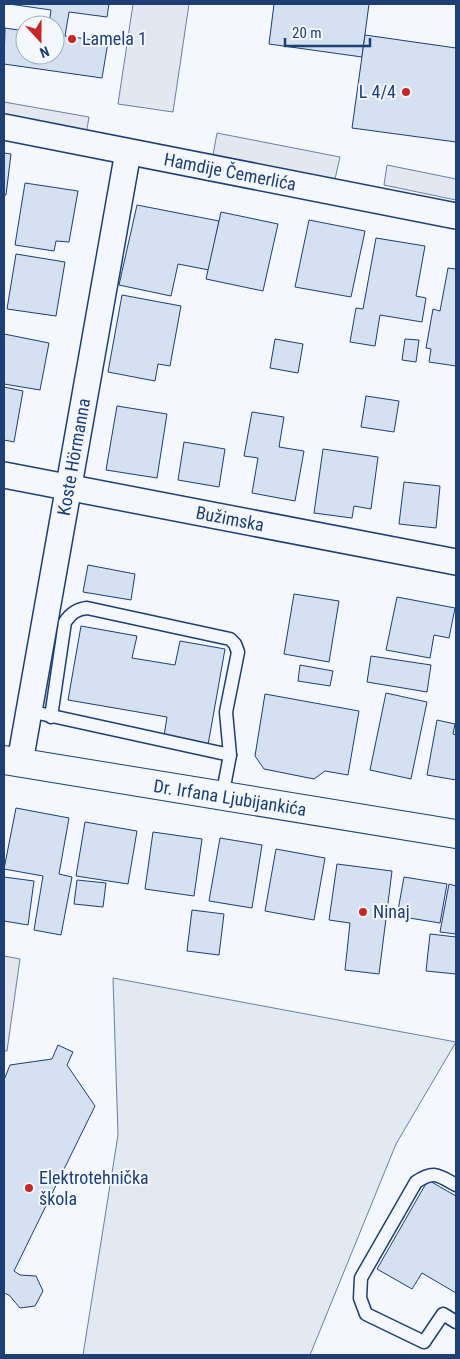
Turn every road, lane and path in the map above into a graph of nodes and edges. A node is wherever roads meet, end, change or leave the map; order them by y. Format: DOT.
graph roads {
  1 [pos="4,127"];
  2 [pos="128,152"];
  3 [pos="456,216"];
  4 [pos="4,475"];
  5 [pos="68,488"];
  6 [pos="456,562"];
  7 [pos="40,714"];
  8 [pos="230,754"];
  9 [pos="12,761"];
  10 [pos="222,797"];
  11 [pos="456,834"];
  12 [pos="456,1185"];
  13 [pos="456,1322"];
  1 -- 2 [label="street, Hamdije Čemerlića"];
  2 -- 3 [label="street, Hamdije Čemerlića"];
  2 -- 5 [label="street, Koste Hörmanna"];
  4 -- 5 [label="street, Bužimska"];
  5 -- 6 [label="street, Bužimska"];
  5 -- 7 [label="street, Koste Hörmanna"];
  7 -- 8 [label="lane"];
  7 -- 8 [label="lane"];
  7 -- 9 [label="street, Koste Hörmanna"];
  8 -- 10 [label="lane"];
  9 -- 10 [label="main road, Dr. Irfana Ljubijankića"];
  10 -- 11 [label="main road, Dr. Irfana Ljubijankića"];
  12 -- 13 [label="lane"];
}
